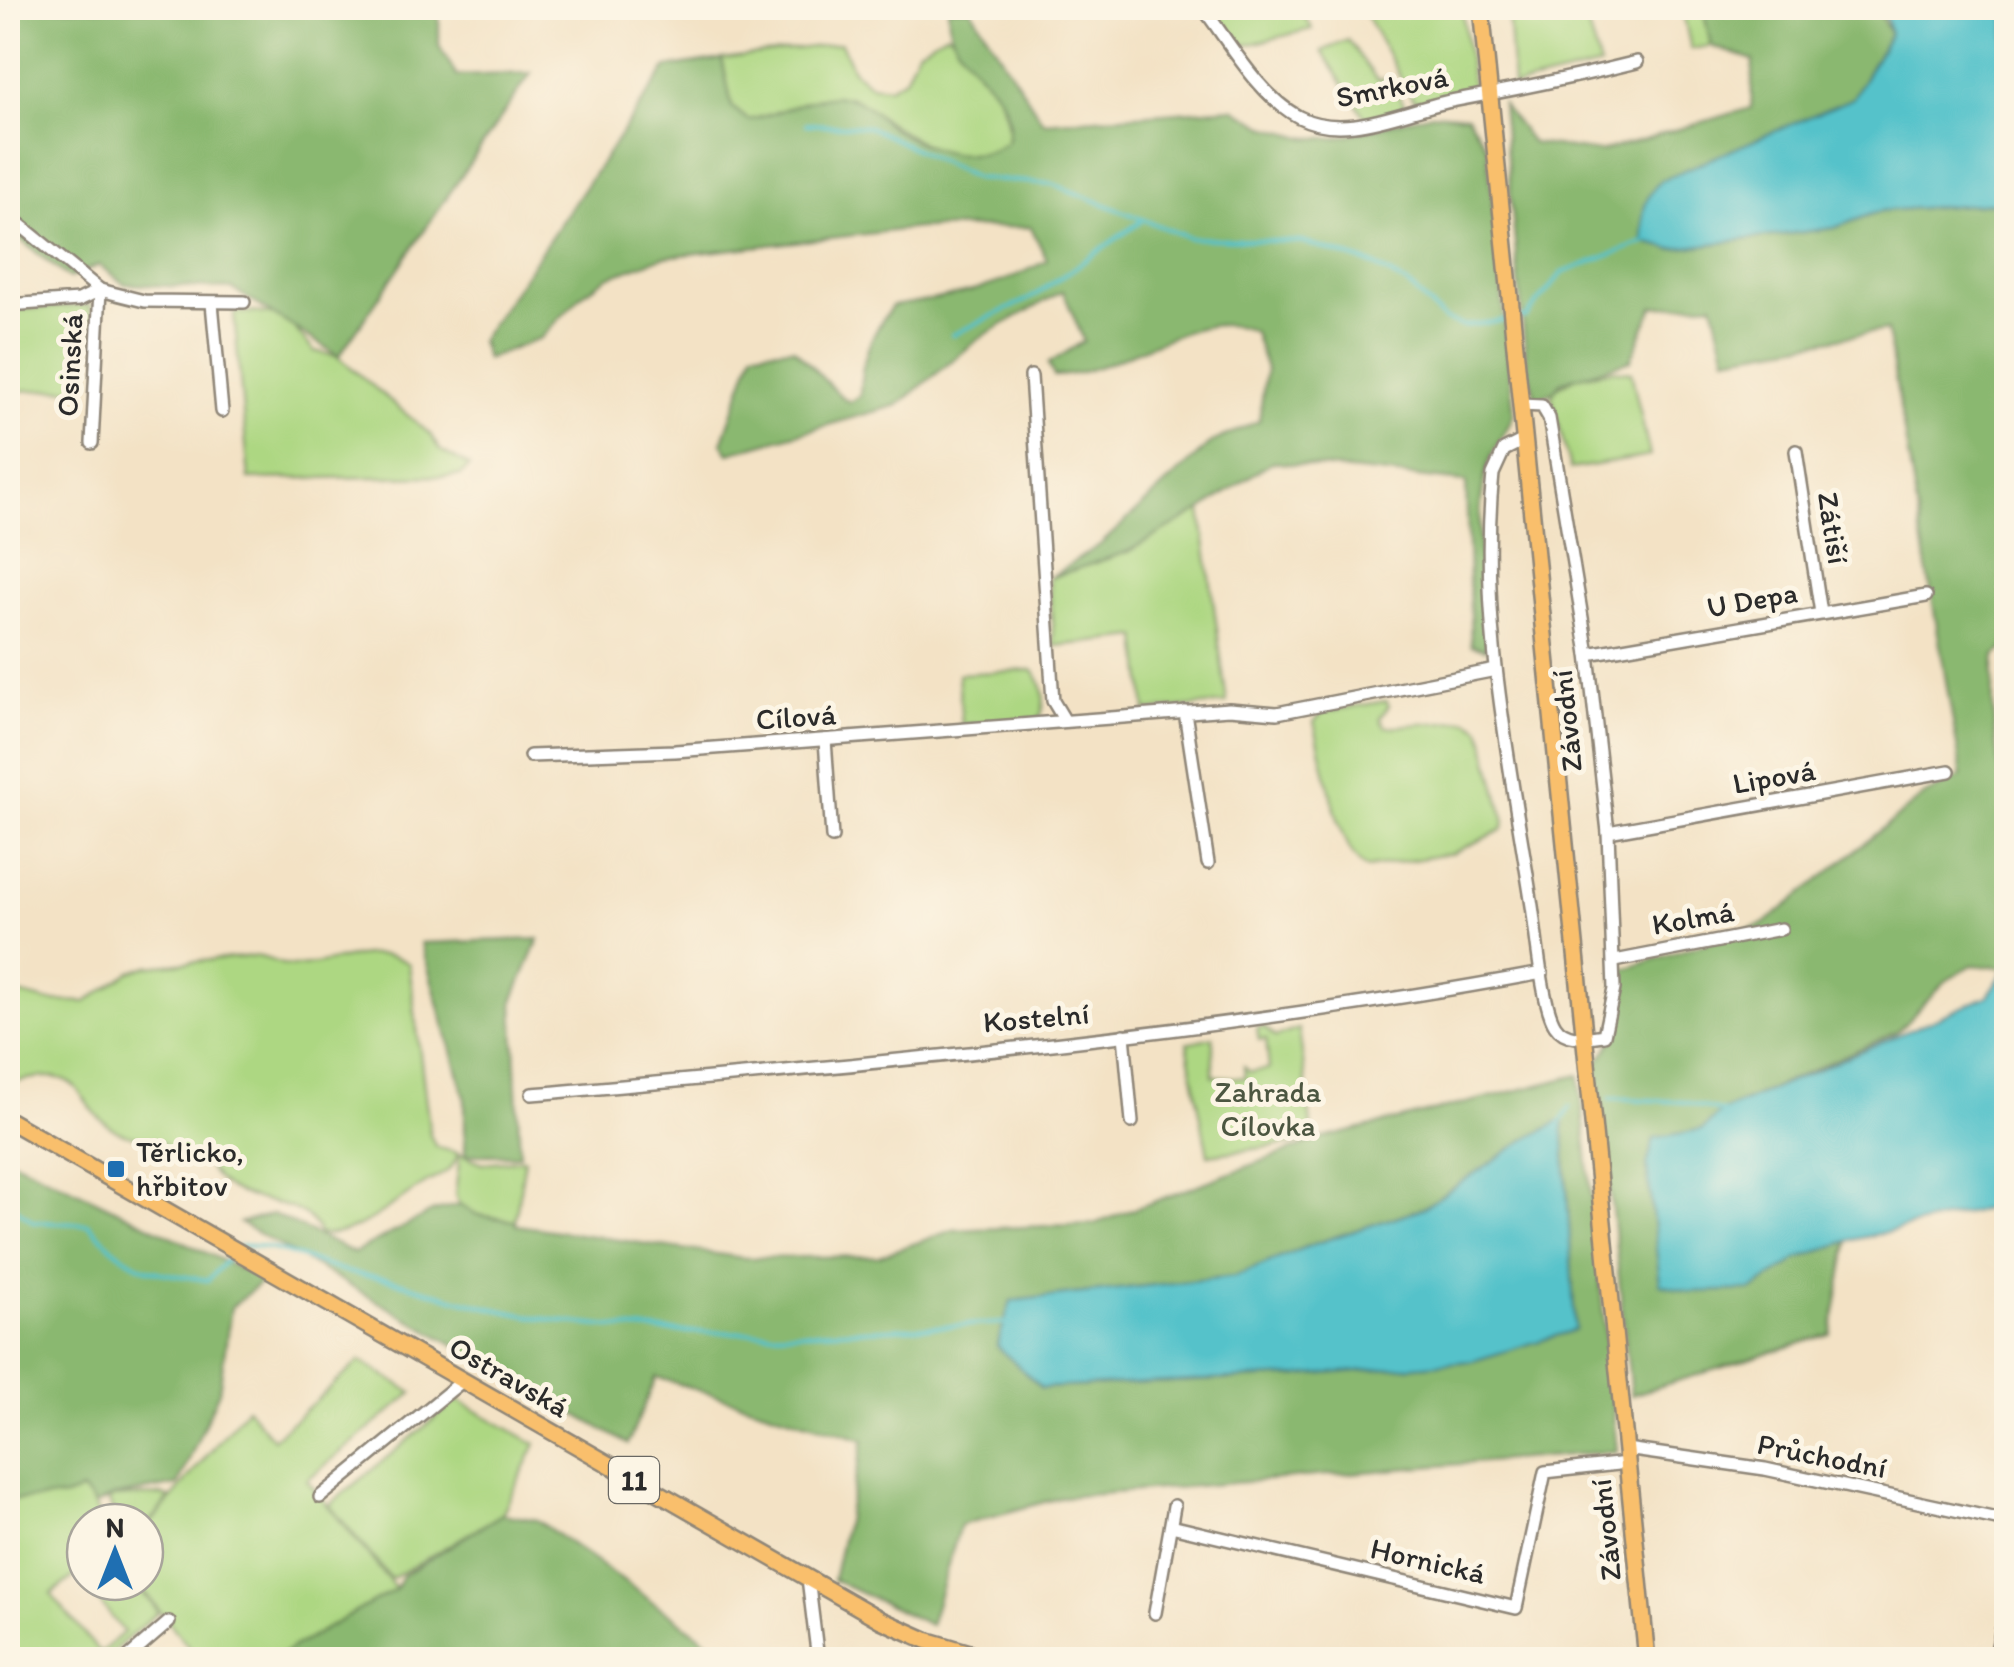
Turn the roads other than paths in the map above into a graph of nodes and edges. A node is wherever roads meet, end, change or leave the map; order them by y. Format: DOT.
graph roads {
  1 [pos="1204,8"];
  2 [pos="1481,8"];
  3 [pos="1637,62"];
  4 [pos="1490,96"];
  5 [pos="8,214"];
  6 [pos="100,290"];
  7 [pos="244,302"];
  8 [pos="212,303"];
  9 [pos="8,305"];
  10 [pos="1031,376"];
  11 [pos="1521,405"];
  12 [pos="222,411"];
  13 [pos="1524,440"];
  14 [pos="92,443"];
  15 [pos="1796,451"];
  16 [pos="1926,596"];
  17 [pos="1820,613"];
  18 [pos="1588,654"];
  19 [pos="1496,670"];
  20 [pos="1185,712"];
  21 [pos="1065,721"];
  22 [pos="825,740"];
  23 [pos="530,756"];
  24 [pos="1948,771"];
  25 [pos="1608,832"];
  26 [pos="832,837"];
  27 [pos="1208,863"];
  28 [pos="1781,928"];
  29 [pos="1615,961"];
  30 [pos="1542,973"];
  31 [pos="1124,1035"];
  32 [pos="1584,1038"];
  33 [pos="532,1094"];
  34 [pos="8,1120"];
  35 [pos="1132,1122"];
  36 [pos="460,1382"];
  37 [pos="1627,1456"];
  38 [pos="320,1497"];
  39 [pos="1174,1506"];
  40 [pos="2006,1520"];
  41 [pos="1170,1526"];
  42 [pos="808,1578"];
  43 [pos="2006,1608"];
  44 [pos="1154,1613"];
  45 [pos="170,1622"];
  46 [pos="125,1660"];
  47 [pos="818,1660"];
  48 [pos="994,1660"];
  49 [pos="1647,1660"];
  50 [pos="1995,1660"];
  1 -- 4 [label="street, Smrková"];
  2 -- 4 [label="main road, Závodní"];
  3 -- 4 [label="street, Smrková"];
  4 -- 11 [label="main road, Závodní"];
  5 -- 6 [label="street"];
  6 -- 8 [label="street"];
  6 -- 9 [label="street"];
  6 -- 14 [label="street, Osinská"];
  7 -- 8 [label="street"];
  8 -- 12 [label="street"];
  10 -- 21 [label="street"];
  11 -- 13 [label="main road, Závodní"];
  11 -- 18 [label="street, Závodní"];
  13 -- 19 [label="street, Závodní"];
  13 -- 32 [label="main road, Závodní"];
  15 -- 17 [label="street, Zátiší"];
  16 -- 17 [label="street, U Depa"];
  17 -- 18 [label="street, U Depa"];
  18 -- 25 [label="street, Závodní"];
  19 -- 20 [label="street, Cílová"];
  19 -- 30 [label="street, Závodní"];
  20 -- 21 [label="street, Cílová"];
  20 -- 27 [label="street"];
  21 -- 22 [label="street, Cílová"];
  22 -- 23 [label="street, Cílová"];
  22 -- 26 [label="street"];
  24 -- 25 [label="street, Lipová"];
  25 -- 29 [label="street, Závodní"];
  28 -- 29 [label="street, Kolmá"];
  29 -- 32 [label="street, Závodní"];
  30 -- 31 [label="street, Kostelní"];
  30 -- 32 [label="street, Závodní"];
  31 -- 33 [label="street, Kostelní"];
  31 -- 35 [label="street"];
  32 -- 37 [label="main road, Závodní"];
  34 -- 36 [label="main road, Ostravská / 11"];
  36 -- 38 [label="street"];
  36 -- 42 [label="main road, Ostravská / 11"];
  37 -- 40 [label="street, Průchodní"];
  37 -- 41 [label="street, Hornická"];
  37 -- 49 [label="main road, Závodní"];
  39 -- 41 [label="street"];
  41 -- 44 [label="street"];
  42 -- 47 [label="street"];
  42 -- 48 [label="main road, Ostravská / 11"];
  43 -- 50 [label="street"];
  45 -- 46 [label="street"];
}
